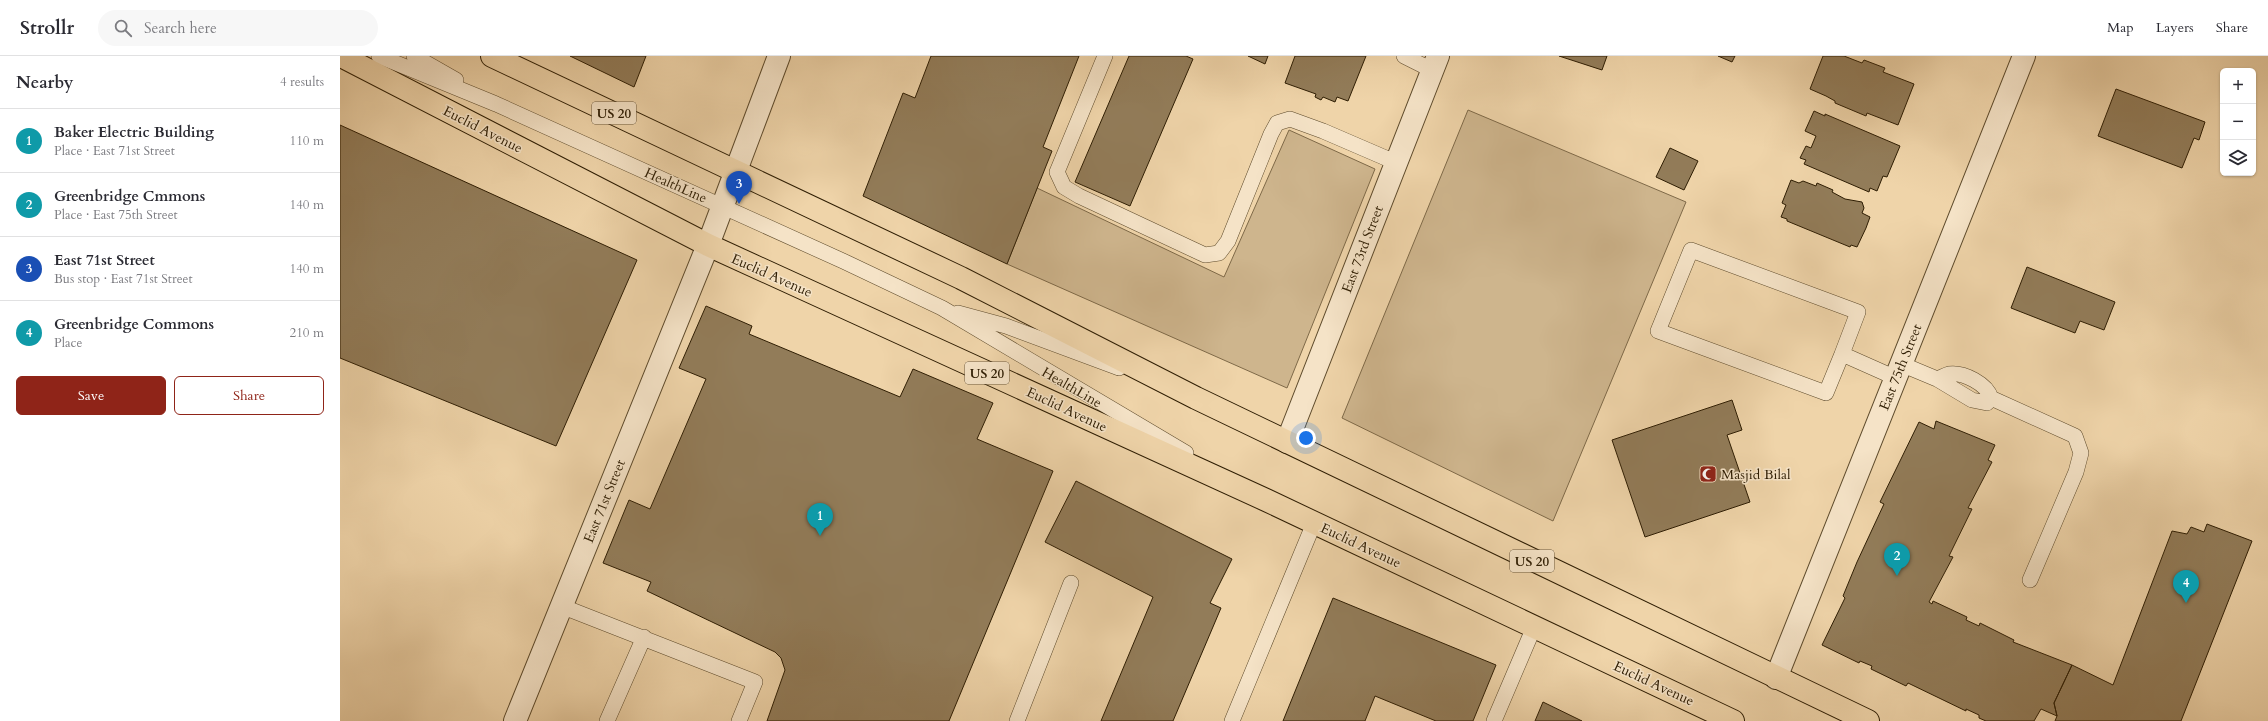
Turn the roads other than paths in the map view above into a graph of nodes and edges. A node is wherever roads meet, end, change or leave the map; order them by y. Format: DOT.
graph roads {
  1 [pos="340,56"];
  2 [pos="379,56"];
  3 [pos="414,56"];
  4 [pos="492,56"];
  5 [pos="779,56"];
  6 [pos="1105,56"];
  7 [pos="1404,56"];
  8 [pos="2024,56"];
  9 [pos="1435,63"];
  10 [pos="496,104"];
  11 [pos="1395,162"];
  12 [pos="736,170"];
  13 [pos="723,206"];
  14 [pos="708,246"];
  15 [pos="942,308"];
  16 [pos="1842,354"];
  17 [pos="1898,371"];
  18 [pos="1196,398"];
  19 [pos="1287,442"];
  20 [pos="1266,500"];
  21 [pos="1314,523"];
  22 [pos="2030,580"];
  23 [pos="1071,583"];
  24 [pos="562,606"];
  25 [pos="1534,627"];
  26 [pos="644,637"];
  27 [pos="1776,678"];
  28 [pos="515,721"];
  29 [pos="608,721"];
  30 [pos="739,721"];
  31 [pos="1017,721"];
  32 [pos="1232,721"];
  33 [pos="1494,721"];
  34 [pos="1733,721"];
  35 [pos="1868,721"];
  1 -- 14 [label="main road, Euclid Avenue / US 20"];
  2 -- 10 [label="lane, HealthLine"];
  3 -- 10 [label="lane, HealthLine"];
  4 -- 12 [label="main road, US 20"];
  5 -- 12 [label="street, East 71st Street"];
  6 -- 11 [label="lane"];
  7 -- 9 [label="lane"];
  8 -- 17 [label="street, East 75th Street"];
  9 -- 11 [label="street, East 73rd Street"];
  10 -- 13 [label="lane, HealthLine"];
  11 -- 19 [label="street, East 73rd Street"];
  12 -- 13 [label="street, East 71st Street"];
  12 -- 18 [label="main road, US 20"];
  13 -- 14 [label="street, East 71st Street"];
  13 -- 15 [label="lane, HealthLine"];
  14 -- 20 [label="main road, Euclid Avenue / US 20"];
  14 -- 24 [label="street, East 71st Street"];
  15 -- 18 [label="lane, HealthLine"];
  15 -- 20 [label="lane, HealthLine"];
  16 -- 16 [label="lane"];
  16 -- 17 [label="lane"];
  17 -- 22 [label="lane"];
  17 -- 27 [label="street, East 75th Street"];
  18 -- 19 [label="main road, US 20"];
  19 -- 27 [label="main road, US 20"];
  20 -- 21 [label="main road, Euclid Avenue / US 20"];
  21 -- 25 [label="main road, Euclid Avenue / US 20"];
  21 -- 32 [label="lane"];
  23 -- 31 [label="lane"];
  24 -- 26 [label="lane"];
  24 -- 28 [label="street, East 71st Street"];
  25 -- 33 [label="lane"];
  25 -- 34 [label="main road, Euclid Avenue / US 20"];
  26 -- 29 [label="lane"];
  26 -- 30 [label="lane"];
  27 -- 35 [label="main road, US 20"];
}
